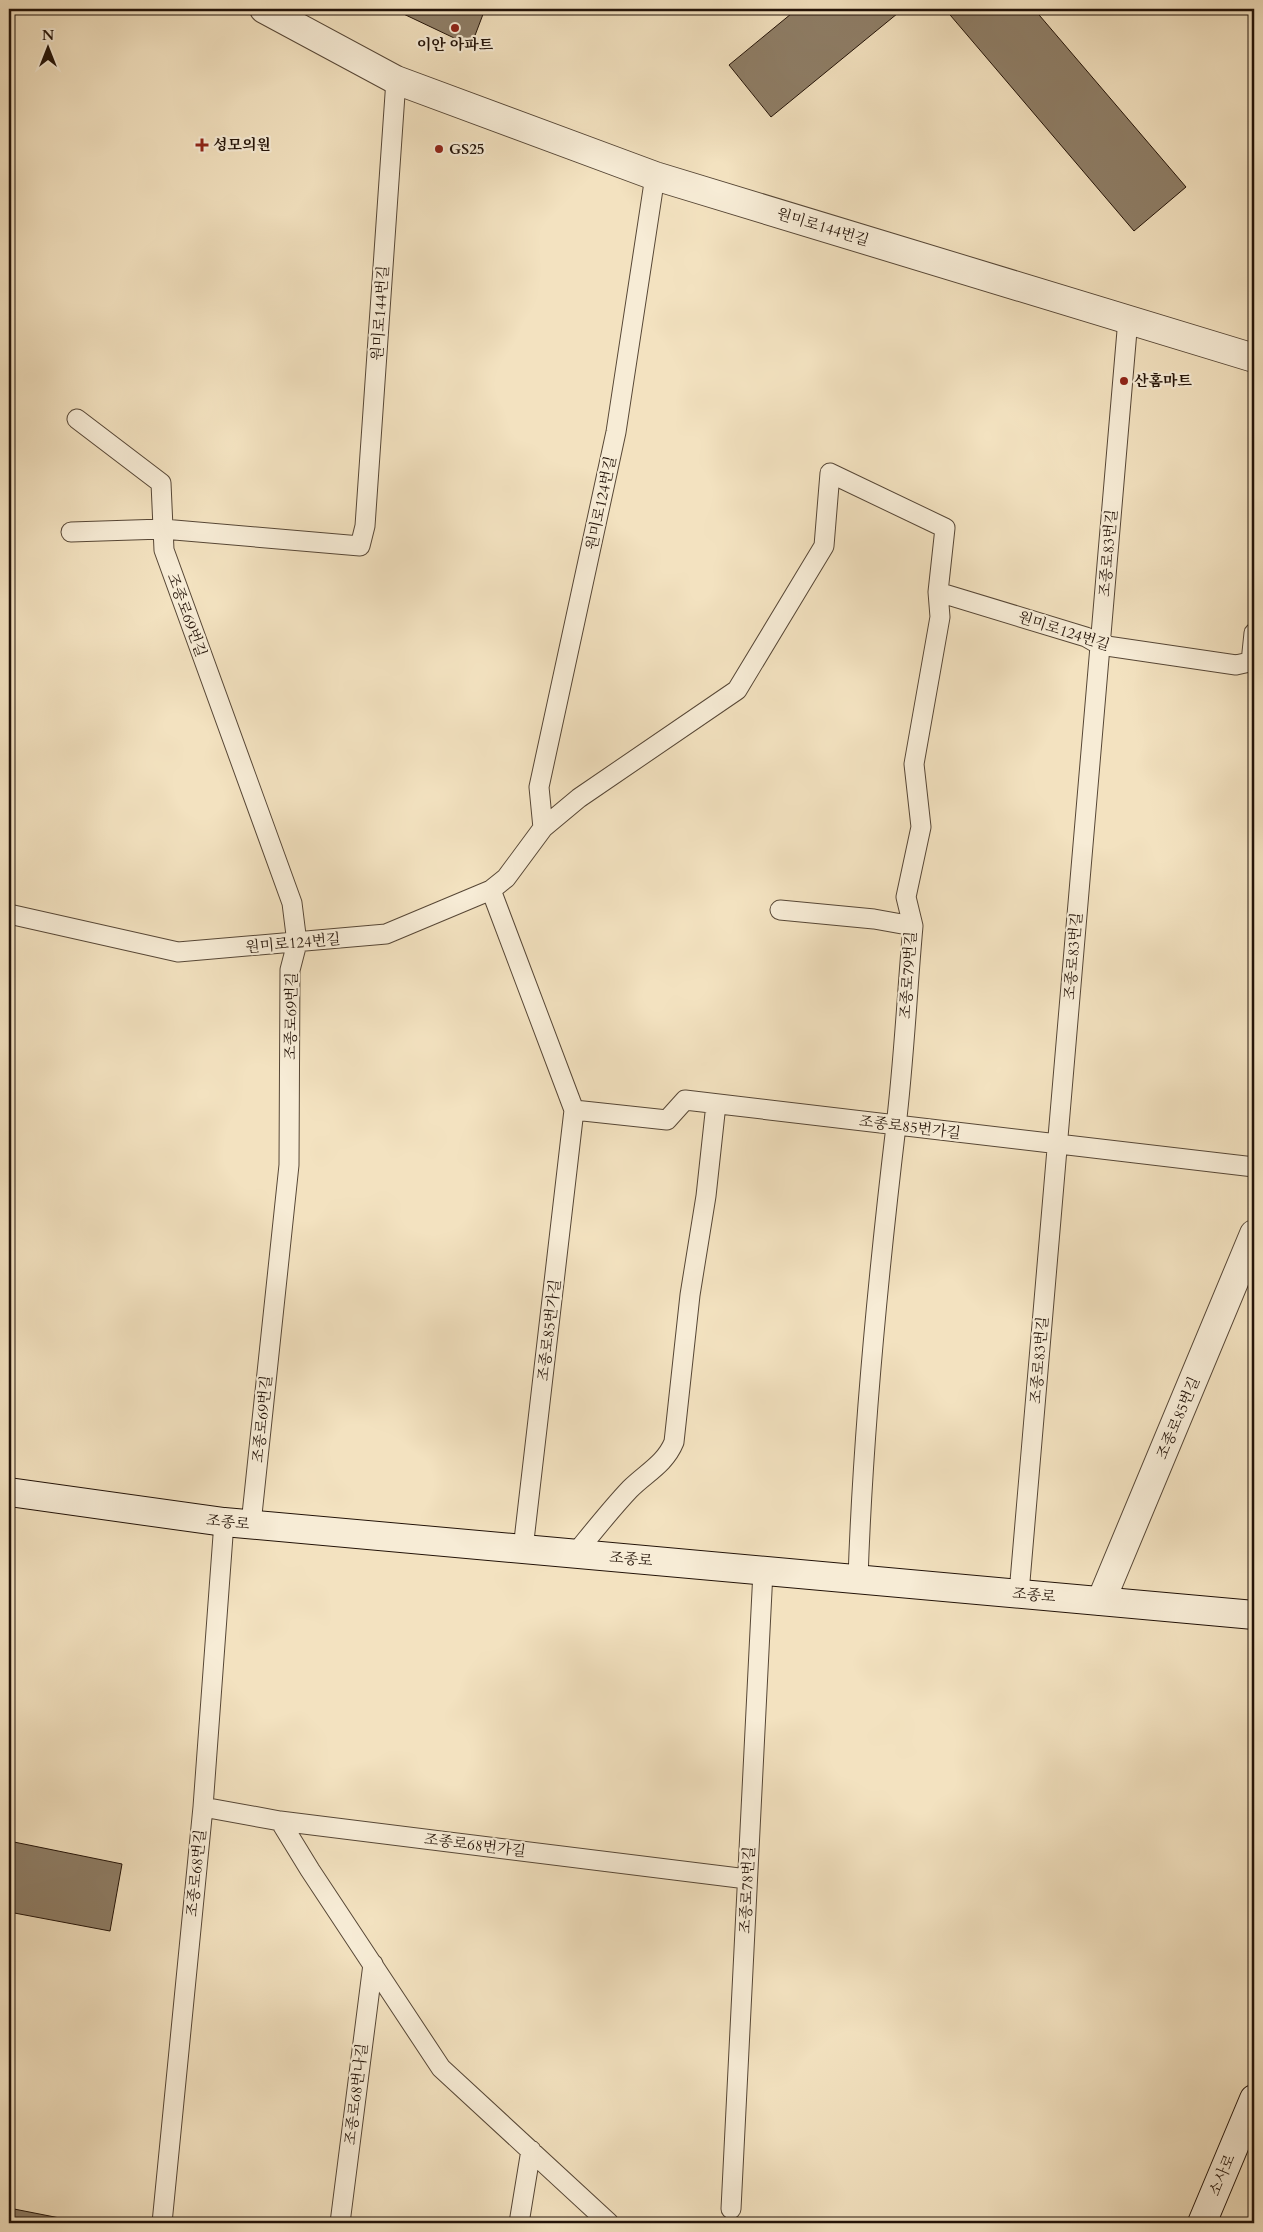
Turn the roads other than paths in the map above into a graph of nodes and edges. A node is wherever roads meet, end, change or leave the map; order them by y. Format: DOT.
graph roads {
  1 [pos="264,9"];
  2 [pos="396,80"];
  3 [pos="656,176"];
  4 [pos="1128,319"];
  5 [pos="1254,358"];
  6 [pos="77,419"];
  7 [pos="163,529"];
  8 [pos="71,532"];
  9 [pos="938,592"];
  10 [pos="1254,633"];
  11 [pos="1100,645"];
  12 [pos="1253,661"];
  13 [pos="542,828"];
  14 [pos="491,890"];
  15 [pos="780,910"];
  16 [pos="9,914"];
  17 [pos="913,926"];
  18 [pos="297,943"];
  19 [pos="716,1104"];
  20 [pos="574,1110"];
  21 [pos="896,1125"];
  22 [pos="1057,1144"];
  23 [pos="1254,1167"];
  24 [pos="1254,1234"];
  25 [pos="9,1492"];
  26 [pos="224,1522"];
  27 [pos="251,1524"];
  28 [pos="523,1549"];
  29 [pos="575,1554"];
  30 [pos="763,1571"];
  31 [pos="858,1579"];
  32 [pos="1019,1594"];
  33 [pos="1102,1601"];
  34 [pos="1254,1615"];
  35 [pos="203,1807"];
  36 [pos="280,1821"];
  37 [pos="747,1880"];
  38 [pos="373,1964"];
  39 [pos="1254,2099"];
  40 [pos="531,2150"];
  41 [pos="731,2209"];
  42 [pos="162,2223"];
  43 [pos="340,2223"];
  44 [pos="519,2223"];
  45 [pos="609,2223"];
  46 [pos="1202,2223"];
  1 -- 2 [label="street, 원미로144번길"];
  2 -- 3 [label="street, 원미로144번길"];
  2 -- 7 [label="lane, 원미로144번길"];
  3 -- 4 [label="street, 원미로144번길"];
  3 -- 13 [label="lane, 원미로124번길"];
  4 -- 5 [label="street, 원미로144번길"];
  4 -- 11 [label="lane, 조종로83번길"];
  6 -- 7 [label="lane, 조종로69번길"];
  7 -- 8 [label="lane"];
  7 -- 18 [label="lane, 조종로69번길"];
  9 -- 11 [label="lane, 원미로124번길"];
  9 -- 13 [label="lane, 원미로124번길"];
  9 -- 17 [label="lane, 조종로79번길"];
  10 -- 12 [label="lane, 원미로124번길"];
  11 -- 12 [label="lane, 원미로124번길"];
  11 -- 22 [label="lane, 조종로83번길"];
  13 -- 14 [label="lane, 원미로124번길"];
  14 -- 18 [label="lane, 원미로124번길"];
  14 -- 20 [label="lane, 조종로85번가길"];
  15 -- 17 [label="lane"];
  16 -- 18 [label="lane, 원미로124번길"];
  17 -- 21 [label="lane, 조종로79번길"];
  18 -- 27 [label="lane, 조종로69번길"];
  19 -- 20 [label="lane, 조종로85번가길"];
  19 -- 21 [label="lane, 조종로85번가길"];
  19 -- 29 [label="lane"];
  20 -- 28 [label="lane, 조종로85번가길"];
  21 -- 22 [label="lane, 조종로85번가길"];
  21 -- 31 [label="lane, 조종로79번길"];
  22 -- 23 [label="lane, 조종로85번가길"];
  22 -- 32 [label="lane, 조종로83번길"];
  24 -- 33 [label="street, 조종로85번길"];
  25 -- 26 [label="street, 조종로"];
  26 -- 27 [label="street, 조종로"];
  26 -- 35 [label="lane, 조종로68번길"];
  27 -- 28 [label="street, 조종로"];
  28 -- 29 [label="street, 조종로"];
  29 -- 30 [label="street, 조종로"];
  30 -- 31 [label="street, 조종로"];
  30 -- 37 [label="lane, 조종로78번길"];
  31 -- 32 [label="street, 조종로"];
  32 -- 33 [label="street, 조종로"];
  33 -- 34 [label="street, 조종로"];
  35 -- 36 [label="lane, 조종로68번가길"];
  35 -- 42 [label="lane, 조종로68번길"];
  36 -- 37 [label="lane, 조종로68번가길"];
  36 -- 38 [label="lane"];
  37 -- 41 [label="lane, 조종로78번길"];
  38 -- 40 [label="lane"];
  38 -- 43 [label="lane, 조종로68번나길"];
  39 -- 46 [label="street, 소사로"];
  40 -- 44 [label="lane"];
  40 -- 45 [label="lane"];
}
